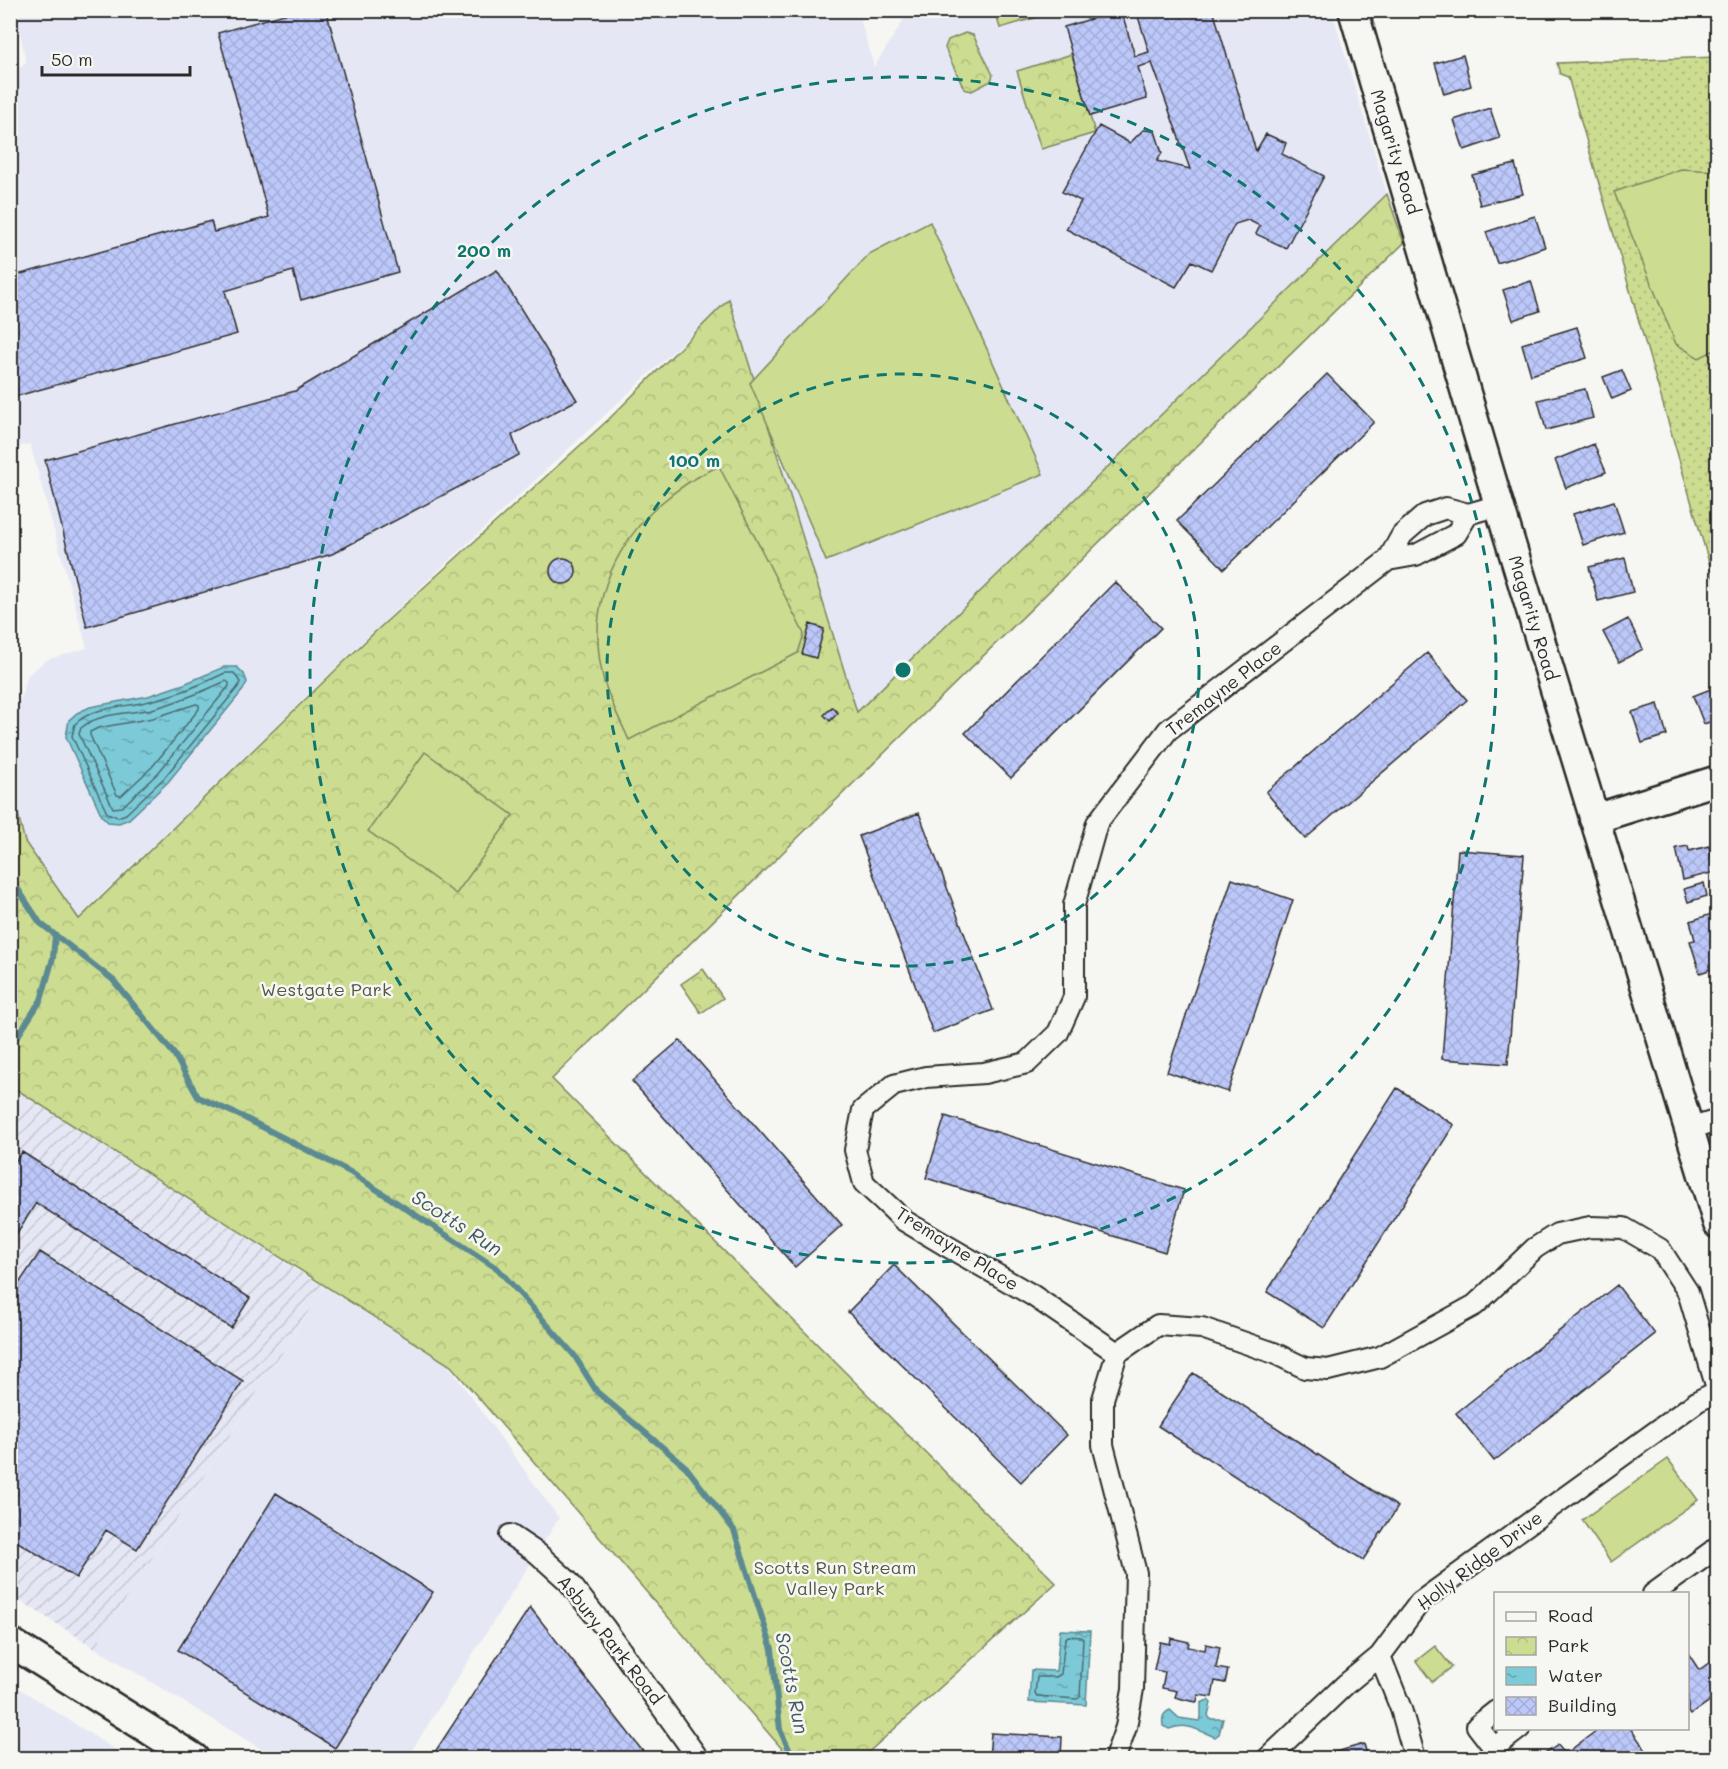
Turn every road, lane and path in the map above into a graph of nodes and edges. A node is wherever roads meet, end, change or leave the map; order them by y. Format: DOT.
graph roads {
  1 [pos="1353,10"];
  2 [pos="1499,505"];
  3 [pos="1468,514"];
  4 [pos="1388,560"];
  5 [pos="1718,780"];
  6 [pos="1594,819"];
  7 [pos="1718,1120"];
  8 [pos="1689,1129"];
  9 [pos="1718,1224"];
  10 [pos="1117,1353"];
  11 [pos="1717,1392"];
  12 [pos="510,1535"];
  13 [pos="1718,1547"];
  14 [pos="1654,1592"];
  15 [pos="10,1642"];
  16 [pos="1380,1656"];
  17 [pos="1494,1713"];
  18 [pos="1517,1730"];
  19 [pos="194,1758"];
  20 [pos="698,1758"];
  21 [pos="1115,1758"];
  22 [pos="1268,1758"];
  23 [pos="1415,1758"];
  1 -- 2 [label="main road, Magarity Road"];
  2 -- 3 [label="street, Tremayne Place"];
  2 -- 6 [label="main road, Magarity Road"];
  3 -- 4 [label="street, Tremayne Place"];
  3 -- 4 [label="street, Tremayne Place"];
  4 -- 10 [label="street, Tremayne Place"];
  5 -- 6 [label="main road"];
  6 -- 8 [label="main road, Magarity Road"];
  7 -- 8 [label="street"];
  8 -- 9 [label="main road, Magarity Road"];
  10 -- 11 [label="street"];
  10 -- 21 [label="street"];
  11 -- 16 [label="street, Holly Ridge Drive"];
  12 -- 20 [label="street, Asbury Park Road"];
  13 -- 14 [label="street"];
  15 -- 19 [label="main road"];
  16 -- 22 [label="street, Holly Ridge Drive"];
  16 -- 23 [label="street"];
  17 -- 18 [label="street"];
}
